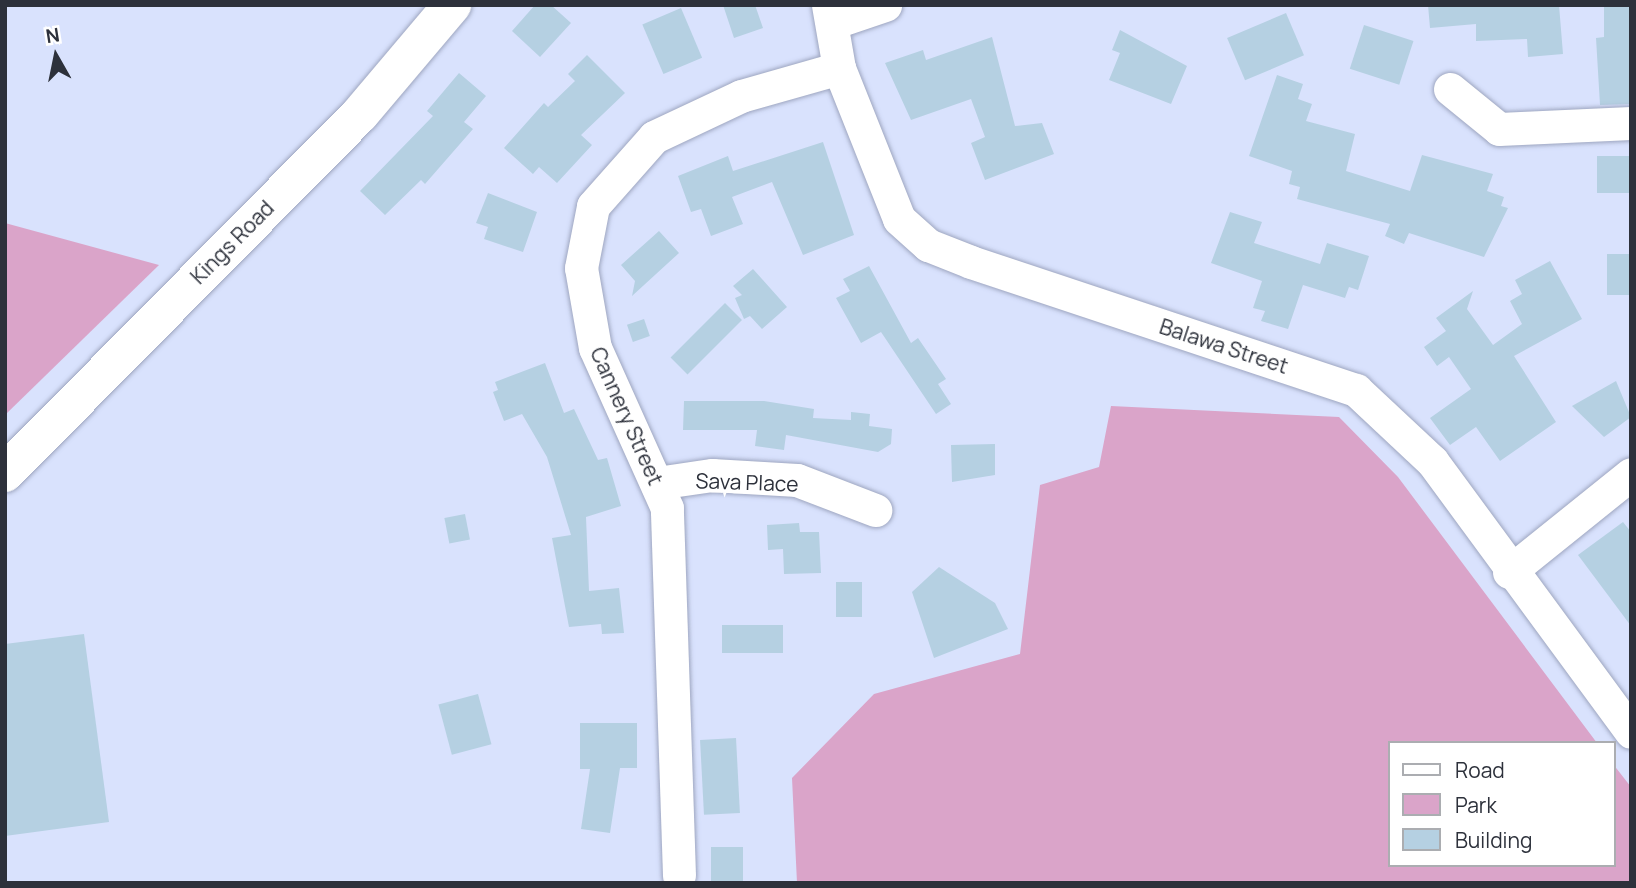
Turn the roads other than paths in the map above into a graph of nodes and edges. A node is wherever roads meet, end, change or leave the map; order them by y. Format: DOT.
graph roads {
  1 [pos="452,5"];
  2 [pos="885,5"];
  3 [pos="831,14"];
  4 [pos="839,68"];
  5 [pos="1450,89"];
  6 [pos="1631,123"];
  7 [pos="5,473"];
  8 [pos="1631,474"];
  9 [pos="657,483"];
  10 [pos="875,510"];
  11 [pos="1509,572"];
  12 [pos="1631,732"];
  13 [pos="679,875"];
  1 -- 7 [label="highway, Kings Road"];
  2 -- 3 [label="street"];
  3 -- 4 [label="street, Balawa Street"];
  4 -- 9 [label="street, Cannery Street"];
  4 -- 11 [label="street, Balawa Street"];
  5 -- 6 [label="street"];
  8 -- 11 [label="street"];
  9 -- 10 [label="street, Sava Place"];
  9 -- 13 [label="street, Cannery Street"];
  11 -- 12 [label="street, Balawa Street"];
}
